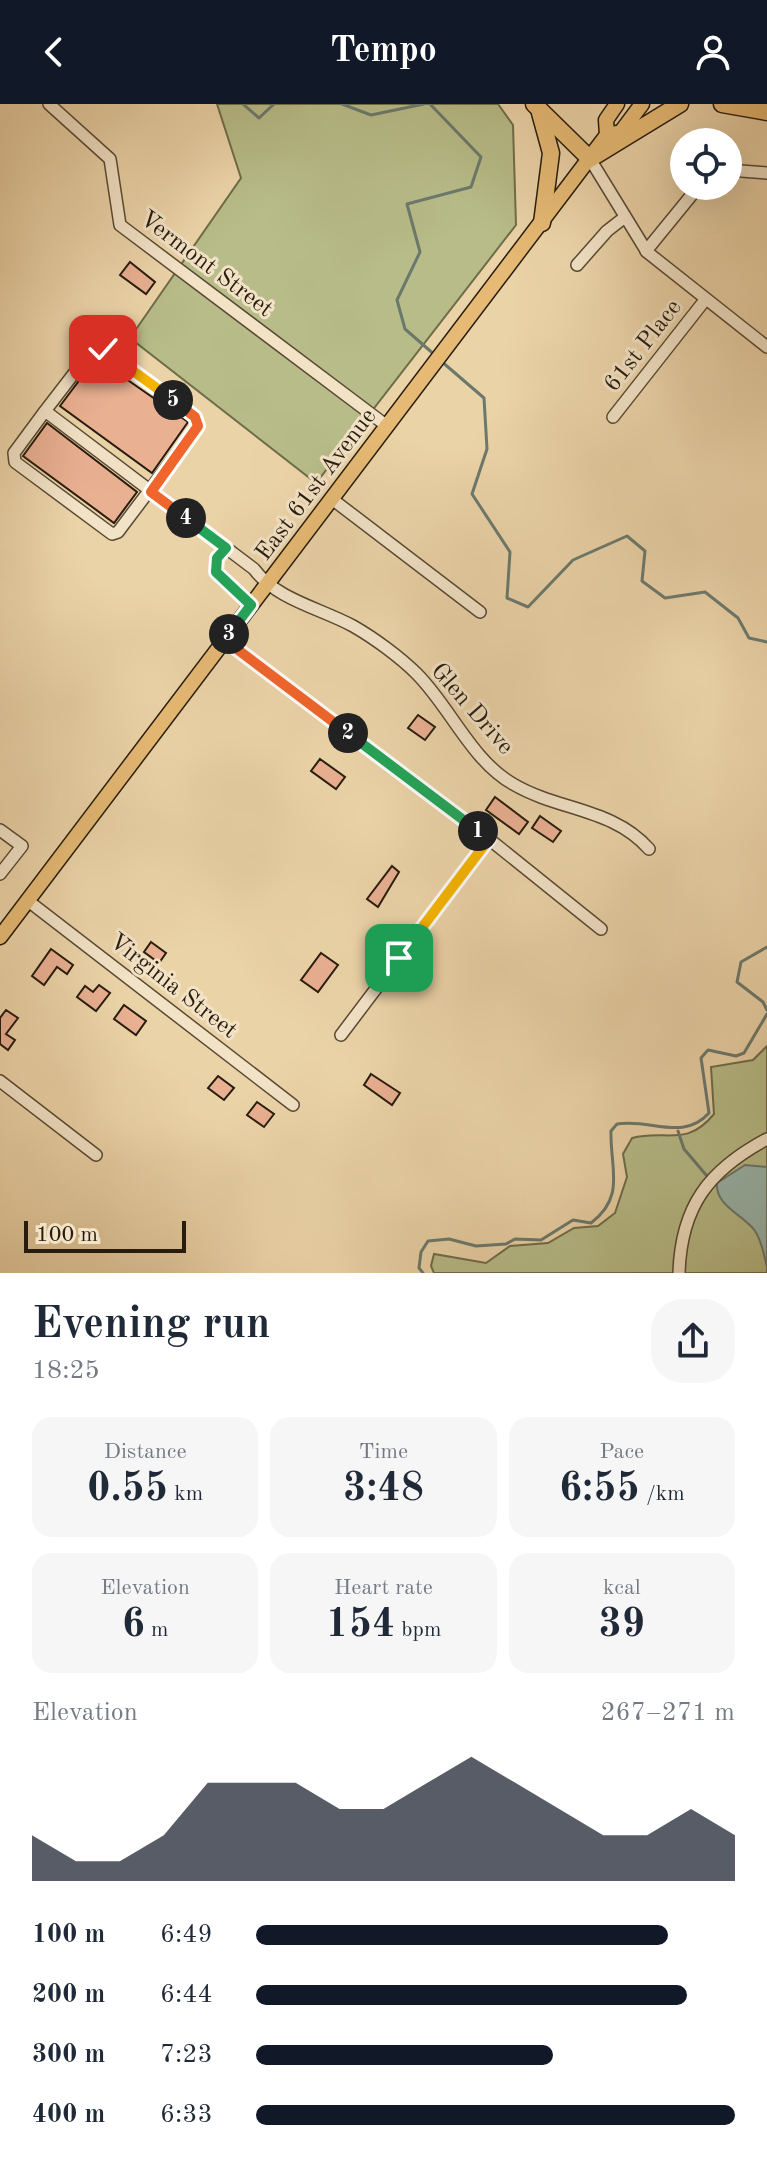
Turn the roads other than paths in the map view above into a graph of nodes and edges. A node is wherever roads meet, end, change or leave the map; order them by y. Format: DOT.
graph roads {
  1 [pos="49,104"];
  2 [pos="617,104"];
  3 [pos="642,104"];
  4 [pos="680,104"];
  5 [pos="722,104"];
  6 [pos="536,106"];
  7 [pos="767,112"];
  8 [pos="607,135"];
  9 [pos="590,159"];
  10 [pos="742,171"];
  11 [pos="767,173"];
  12 [pos="688,200"];
  13 [pos="625,217"];
  14 [pos="542,223"];
  15 [pos="646,251"];
  16 [pos="577,265"];
  17 [pos="705,300"];
  18 [pos="767,347"];
  19 [pos="45,411"];
  20 [pos="613,417"];
  21 [pos="387,426"];
  22 [pos="151,492"];
  23 [pos="332,499"];
  24 [pos="226,548"];
  25 [pos="266,585"];
  26 [pos="251,605"];
  27 [pos="480,612"];
  28 [pos="225,640"];
  29 [pos="0,830"];
  30 [pos="489,839"];
  31 [pos="649,849"];
  32 [pos="0,874"];
  33 [pos="27,900"];
  34 [pos="601,929"];
  35 [pos="0,937"];
  36 [pos="341,1035"];
  37 [pos="0,1081"];
  38 [pos="293,1105"];
  39 [pos="767,1139"];
  40 [pos="96,1155"];
  41 [pos="679,1273"];
  1 -- 21 [label="street, Vermont Street"];
  2 -- 8 [label="main road, East 61st Avenue"];
  3 -- 8 [label="main road, East 61st Avenue"];
  4 -- 9 [label="highway"];
  5 -- 7 [label="highway"];
  6 -- 9 [label="highway"];
  6 -- 14 [label="highway"];
  8 -- 9 [label="main road, East 61st Avenue"];
  9 -- 13 [label="street"];
  9 -- 14 [label="main road, East 61st Avenue"];
  10 -- 11 [label="street"];
  12 -- 15 [label="street"];
  13 -- 15 [label="street"];
  13 -- 16 [label="street"];
  14 -- 21 [label="main road, East 61st Avenue"];
  15 -- 17 [label="street"];
  17 -- 18 [label="street"];
  17 -- 20 [label="street, 61st Place"];
  19 -- 22 [label="street, Glen Drive"];
  19 -- 22 [label="street"];
  19 -- 22 [label="street"];
  21 -- 23 [label="main road, East 61st Avenue"];
  22 -- 24 [label="street, Glen Drive"];
  23 -- 25 [label="main road, East 61st Avenue"];
  23 -- 27 [label="street"];
  24 -- 25 [label="street, Glen Drive"];
  24 -- 26 [label="street"];
  25 -- 26 [label="main road, East 61st Avenue"];
  25 -- 31 [label="street, Glen Drive"];
  26 -- 28 [label="main road, East 61st Avenue"];
  28 -- 30 [label="street"];
  28 -- 33 [label="main road, East 61st Avenue"];
  29 -- 32 [label="street"];
  30 -- 34 [label="street"];
  30 -- 36 [label="street"];
  33 -- 35 [label="main road, East 61st Avenue"];
  33 -- 38 [label="street, Virginia Street"];
  37 -- 40 [label="street"];
  39 -- 41 [label="street"];
}
